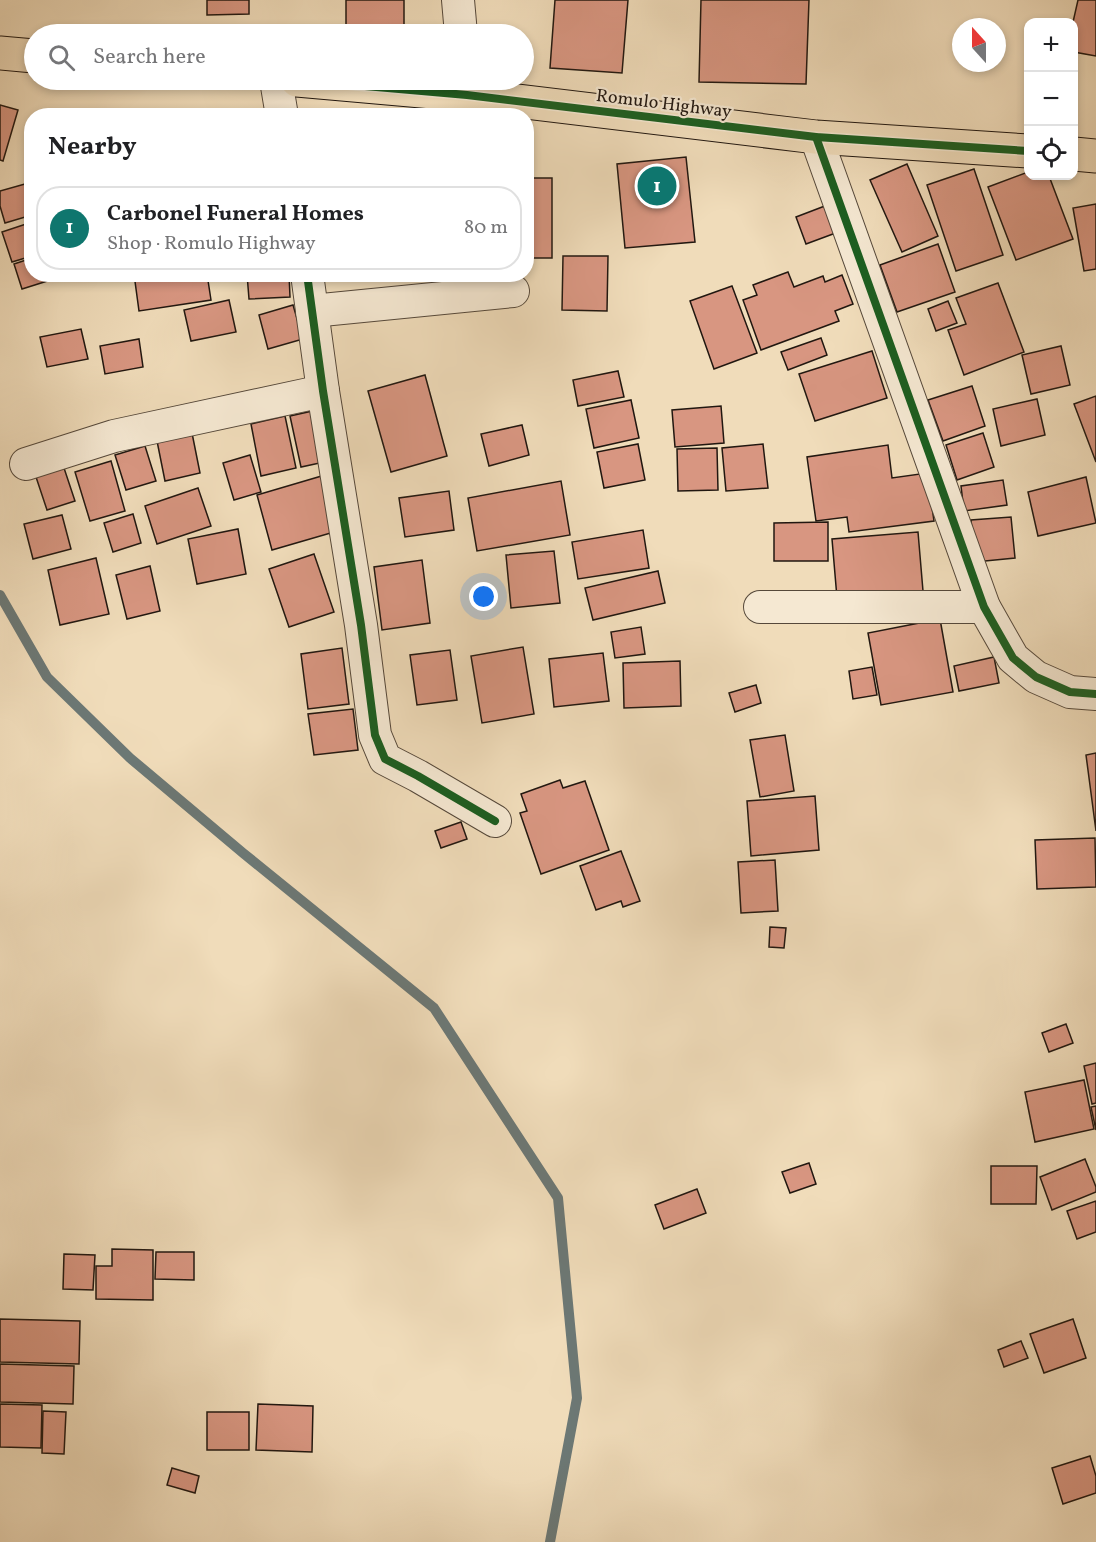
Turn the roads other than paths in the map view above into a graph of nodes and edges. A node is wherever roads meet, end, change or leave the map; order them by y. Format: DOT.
graph roads {
  1 [pos="458,0"];
  2 [pos="460,24"];
  3 [pos="0,53"];
  4 [pos="24,55"];
  5 [pos="278,90"];
  6 [pos="488,90"];
  7 [pos="281,108"];
  8 [pos="816,137"];
  9 [pos="1024,151"];
  10 [pos="1078,154"];
  11 [pos="1096,156"];
  12 [pos="308,282"];
  13 [pos="513,291"];
  14 [pos="312,311"];
  15 [pos="323,391"];
  16 [pos="26,465"];
  17 [pos="760,607"];
  18 [pos="984,607"];
  19 [pos="1096,694"];
  20 [pos="495,821"];
  1 -- 2 [label="street"];
  3 -- 4 [label="highway"];
  5 -- 7 [label="street"];
  6 -- 8 [label="highway, Romulo Highway"];
  8 -- 9 [label="highway, Romulo Highway"];
  8 -- 18 [label="street"];
  10 -- 11 [label="highway"];
  12 -- 14 [label="street"];
  13 -- 14 [label="street"];
  14 -- 15 [label="street"];
  15 -- 16 [label="street"];
  15 -- 20 [label="street"];
  17 -- 18 [label="street"];
  18 -- 19 [label="street"];
}
